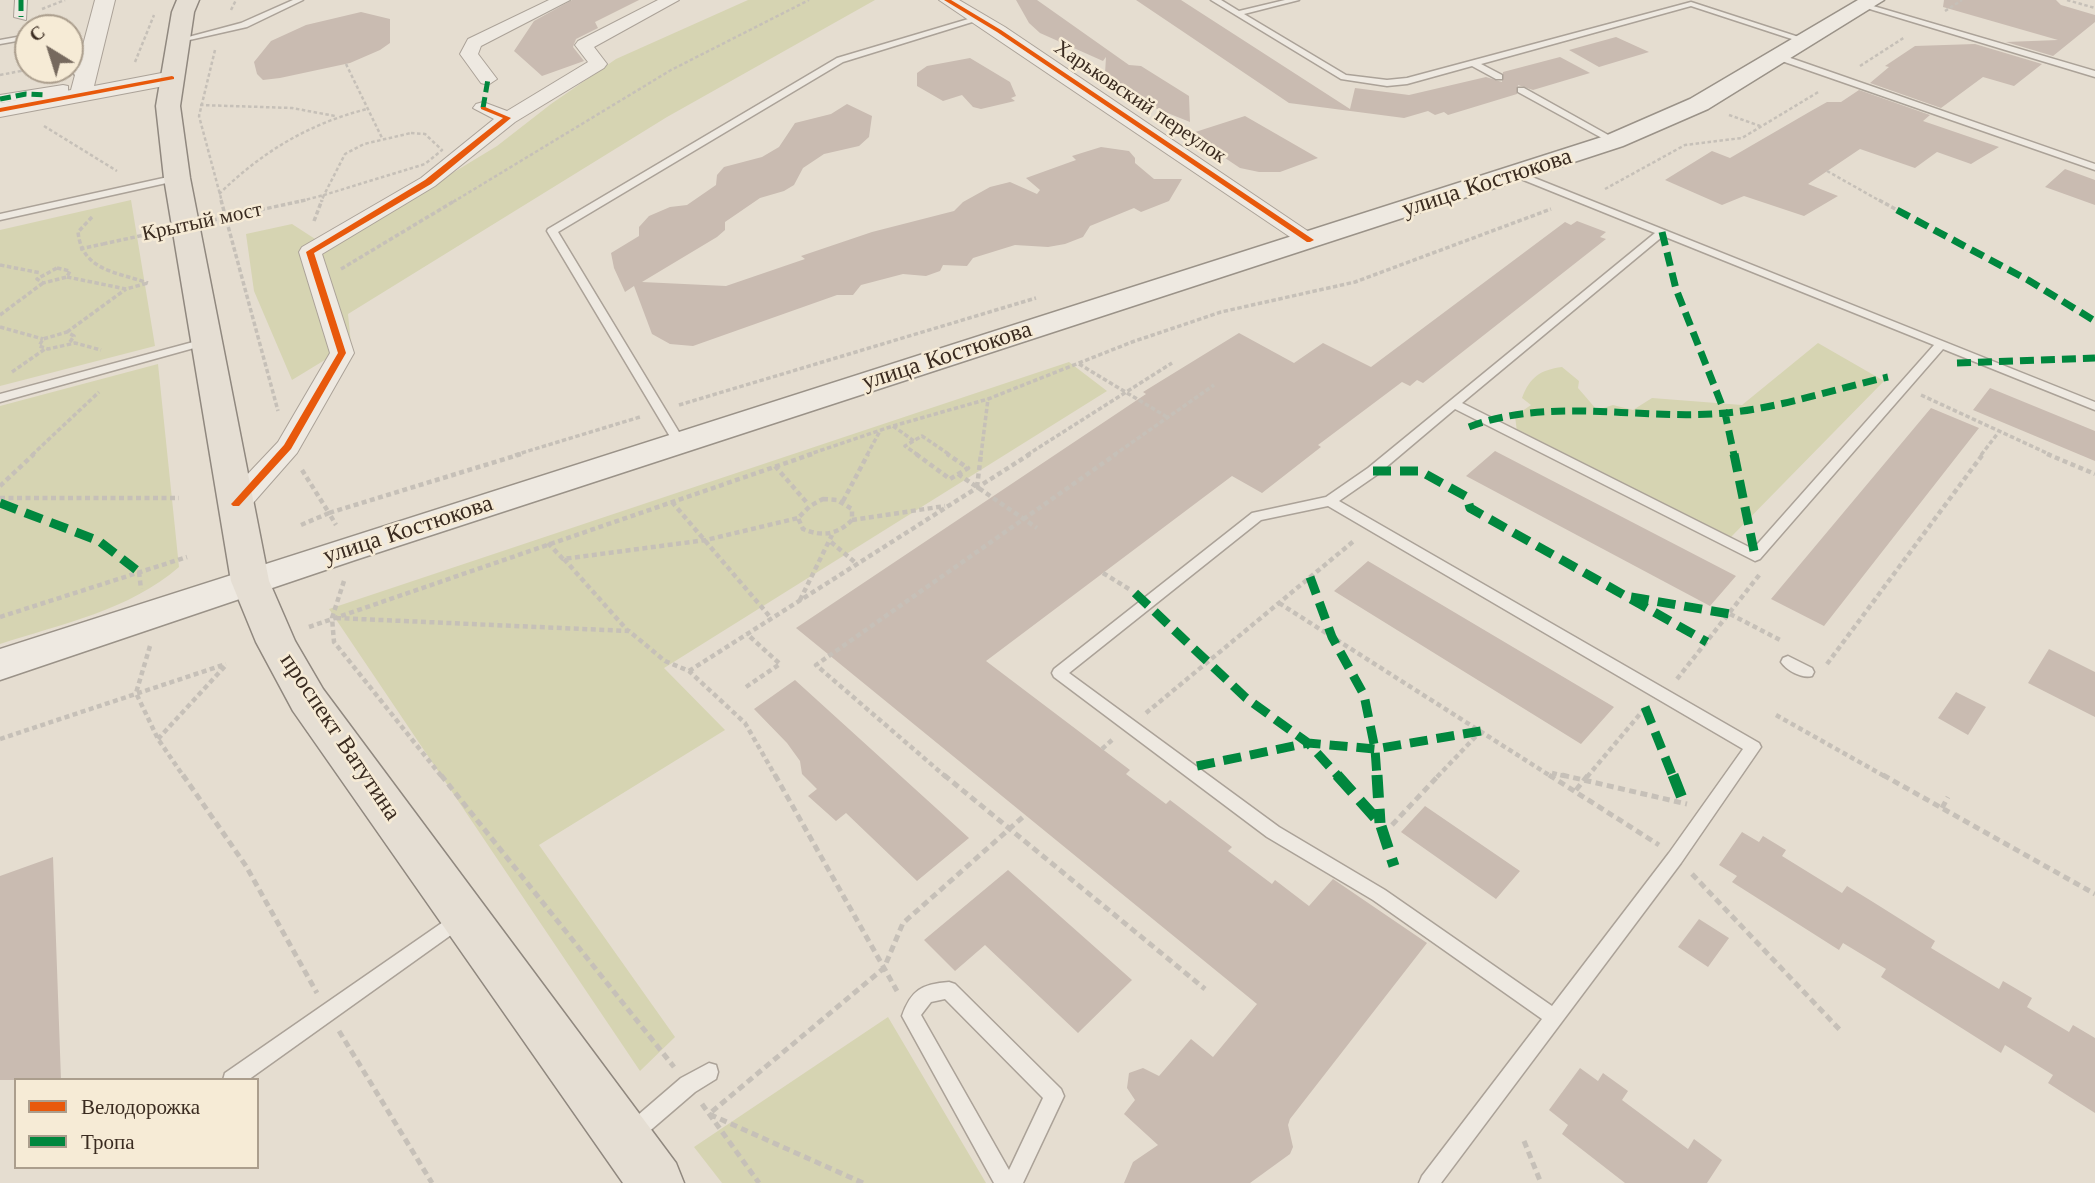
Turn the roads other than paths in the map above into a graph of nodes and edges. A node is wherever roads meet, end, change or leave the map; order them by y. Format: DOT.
graph roads {
  1 [pos="105,0"];
  2 [pos="188,0"];
  3 [pos="211,0"];
  4 [pos="299,0"];
  5 [pos="562,0"];
  6 [pos="671,0"];
  7 [pos="947,0"];
  8 [pos="1215,0"];
  9 [pos="1294,0"];
  10 [pos="1690,2"];
  11 [pos="1870,2"];
  12 [pos="1239,13"];
  13 [pos="978,19"];
  14 [pos="1807,41"];
  15 [pos="84,57"];
  16 [pos="177,57"];
  17 [pos="1779,57"];
  18 [pos="1473,63"];
  19 [pos="2095,74"];
  20 [pos="1499,77"];
  21 [pos="84,79"];
  22 [pos="488,79"];
  23 [pos="67,84"];
  24 [pos="69,84"];
  25 [pos="1521,90"];
  26 [pos="0,99"];
  27 [pos="483,108"];
  28 [pos="0,110"];
  29 [pos="508,118"];
  30 [pos="1614,141"];
  31 [pos="2095,167"];
  32 [pos="1518,175"];
  33 [pos="177,178"];
  34 [pos="0,217"];
  35 [pos="1662,232"];
  36 [pos="1310,240"];
  37 [pos="208,341"];
  38 [pos="1941,344"];
  39 [pos="0,398"];
  40 [pos="1454,404"];
  41 [pos="2095,406"];
  42 [pos="679,442"];
  43 [pos="1330,501"];
  44 [pos="236,504"];
  45 [pos="250,581"];
  46 [pos="1788,662"];
  47 [pos="0,665"];
  48 [pos="1807,672"];
  49 [pos="464,916"];
  50 [pos="1552,1016"];
  51 [pos="709,1072"];
  52 [pos="235,1078"];
  53 [pos="625,1139"];
  54 [pos="656,1183"];
  55 [pos="1005,1183"];
  56 [pos="1013,1183"];
  57 [pos="1429,1183"];
  1 -- 15 [label="street"];
  2 -- 16 [label="main road, проспект Ватутина"];
  3 -- 16 [label="main road, проспект Ватутина"];
  4 -- 16 [label="lane"];
  5 -- 22 [label="street"];
  6 -- 29 [label="street"];
  7 -- 13 [label="street, Харьковский переулок"];
  8 -- 12 [label="lane"];
  9 -- 12 [label="lane"];
  10 -- 14 [label="lane"];
  10 -- 18 [label="lane"];
  11 -- 14 [label="main road, улица Костюкова"];
  11 -- 19 [label="lane"];
  12 -- 18 [label="lane"];
  13 -- 36 [label="street, Харьковский переулок"];
  13 -- 42 [label="lane"];
  14 -- 17 [label="main road, улица Костюкова"];
  16 -- 21 [label="street"];
  16 -- 33 [label="main road, проспект Ватутина"];
  17 -- 30 [label="main road, улица Костюкова"];
  17 -- 31 [label="lane"];
  18 -- 20 [label="lane"];
  23 -- 28 [label="street"];
  24 -- 26 [label="street"];
  25 -- 30 [label="lane"];
  27 -- 29 [label="street"];
  29 -- 44 [label="street"];
  30 -- 32 [label="main road, улица Костюкова"];
  32 -- 35 [label="lane"];
  32 -- 36 [label="main road, улица Костюкова"];
  33 -- 34 [label="lane"];
  33 -- 37 [label="main road, проспект Ватутина"];
  35 -- 38 [label="lane"];
  35 -- 40 [label="lane"];
  36 -- 42 [label="main road, улица Костюкова"];
  37 -- 39 [label="lane"];
  37 -- 44 [label="main road, проспект Ватутина"];
  38 -- 40 [label="lane"];
  38 -- 41 [label="lane"];
  40 -- 43 [label="lane"];
  42 -- 45 [label="main road, улица Костюкова"];
  43 -- 50 [label="lane"];
  43 -- 50 [label="lane"];
  44 -- 45 [label="main road, проспект Ватутина"];
  45 -- 47 [label="main road, улица Костюкова"];
  45 -- 49 [label="main road, проспект Ватутина"];
  46 -- 48 [label="lane"];
  49 -- 52 [label="lane"];
  49 -- 53 [label="main road, проспект Ватутина"];
  50 -- 57 [label="lane"];
  51 -- 53 [label="lane"];
  53 -- 54 [label="main road, проспект Ватутина"];
  55 -- 56 [label="lane"];
}
